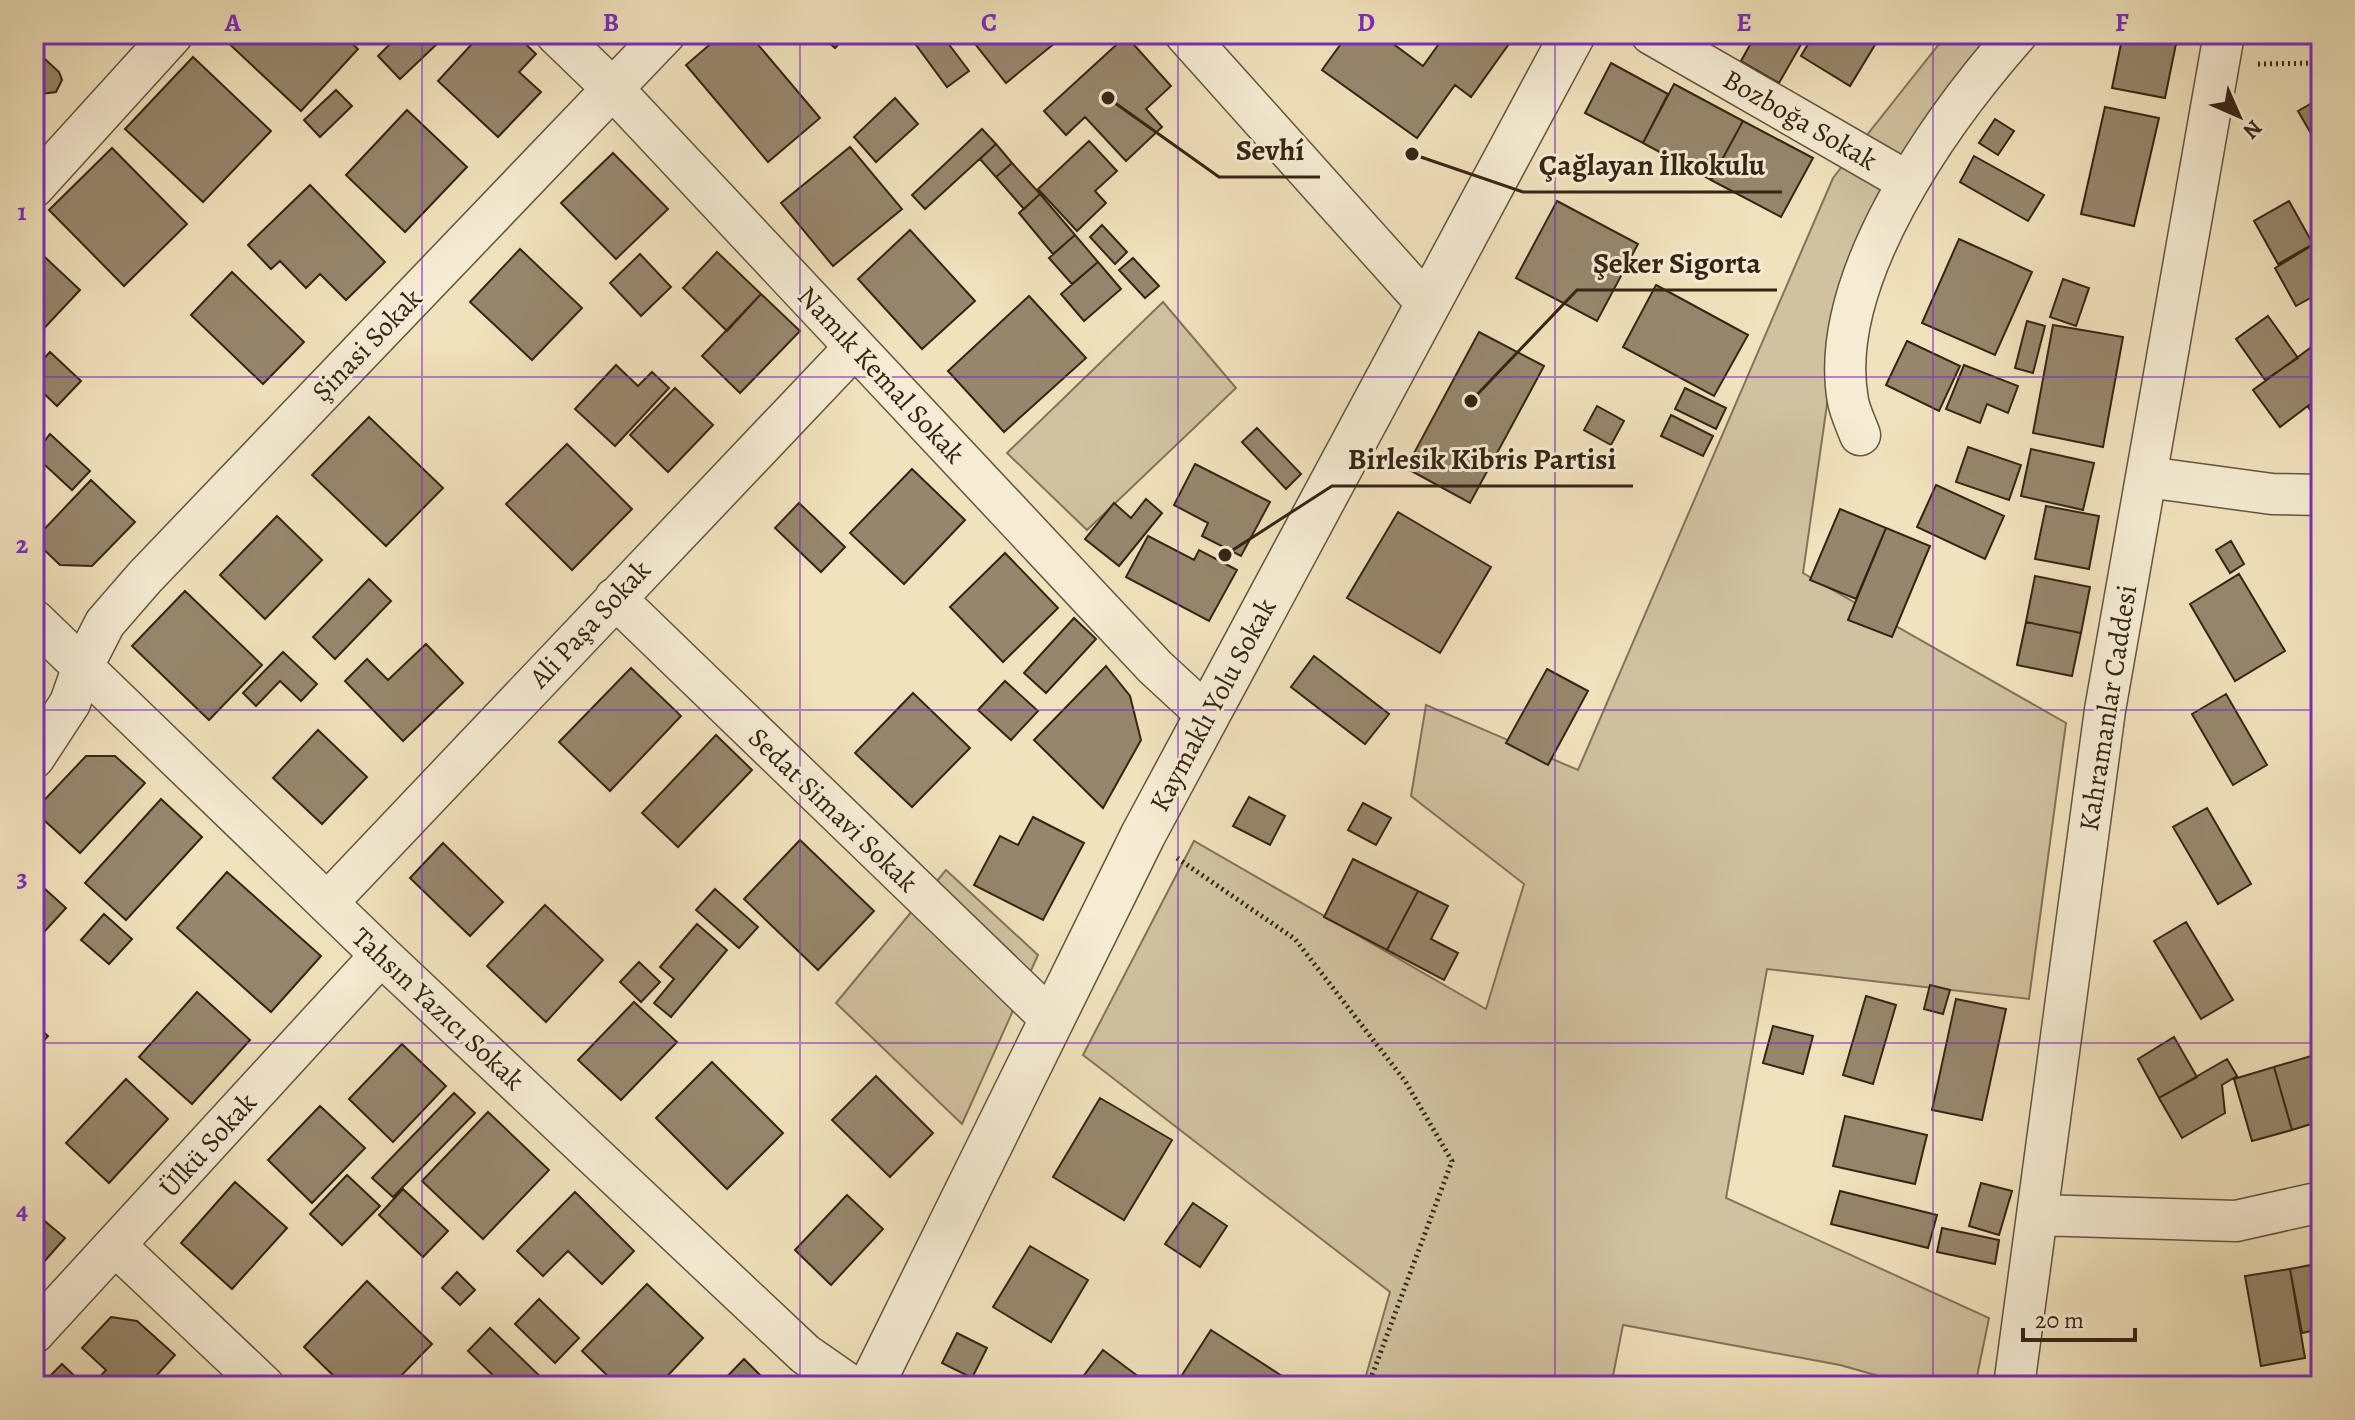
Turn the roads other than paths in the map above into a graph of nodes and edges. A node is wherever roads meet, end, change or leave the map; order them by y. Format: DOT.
graph roads {
  1 [pos="173,34"];
  2 [pos="556,34"];
  3 [pos="665,34"];
  4 [pos="1185,34"];
  5 [pos="1573,34"];
  6 [pos="1651,34"];
  7 [pos="2017,34"];
  8 [pos="2221,49"];
  9 [pos="613,89"];
  10 [pos="1908,182"];
  11 [pos="34,187"];
  12 [pos="1428,305"];
  13 [pos="855,347"];
  14 [pos="1860,435"];
  15 [pos="2147,477"];
  16 [pos="2321,495"];
  17 [pos="615,598"];
  18 [pos="34,620"];
  19 [pos="83,666"];
  20 [pos="1207,715"];
  21 [pos="34,758"];
  22 [pos="327,903"];
  23 [pos="381,955"];
  24 [pos="1053,1021"];
  25 [pos="2321,1202"];
  26 [pos="2038,1215"];
  27 [pos="116,1246"];
  28 [pos="34,1333"];
  29 [pos="264,1386"];
  30 [pos="851,1386"];
  31 [pos="871,1386"];
  32 [pos="2014,1386"];
  1 -- 11 [label="street"];
  2 -- 9 [label="street, Namık Kemal Sokak"];
  3 -- 9 [label="street, Şinasi Sokak"];
  4 -- 12 [label="street"];
  5 -- 12 [label="street, Kaymaklı Yolu Sokak"];
  6 -- 10 [label="street, Bozboğa Sokak"];
  7 -- 10 [label="street, Bozboğa Sokak"];
  8 -- 15 [label="street, Kahramanlar Caddesi"];
  9 -- 13 [label="street, Namık Kemal Sokak"];
  9 -- 19 [label="street, Şinasi Sokak"];
  10 -- 14 [label="street, Bozboğa Sokak"];
  12 -- 20 [label="street, Kaymaklı Yolu Sokak"];
  13 -- 17 [label="street, Ali Paşa Sokak"];
  13 -- 20 [label="street, Namık Kemal Sokak"];
  15 -- 16 [label="street"];
  15 -- 26 [label="street, Kahramanlar Caddesi"];
  17 -- 22 [label="street, Ali Paşa Sokak"];
  17 -- 24 [label="street, Sedat Simavi Sokak"];
  18 -- 19 [label="street, Tahsın Yazıcı Sokak"];
  19 -- 21 [label="street, Şinasi Sokak"];
  19 -- 22 [label="street, Tahsın Yazıcı Sokak"];
  20 -- 24 [label="street, Kaymaklı Yolu Sokak"];
  22 -- 23 [label="street, Tahsın Yazıcı Sokak"];
  23 -- 27 [label="street, Ülkü Sokak"];
  23 -- 30 [label="street, Tahsın Yazıcı Sokak"];
  24 -- 31 [label="street, Kaymaklı Yolu Sokak"];
  25 -- 26 [label="street"];
  26 -- 32 [label="street, Kahramanlar Caddesi"];
  27 -- 28 [label="street, Ülkü Sokak"];
  27 -- 29 [label="street"];
}
